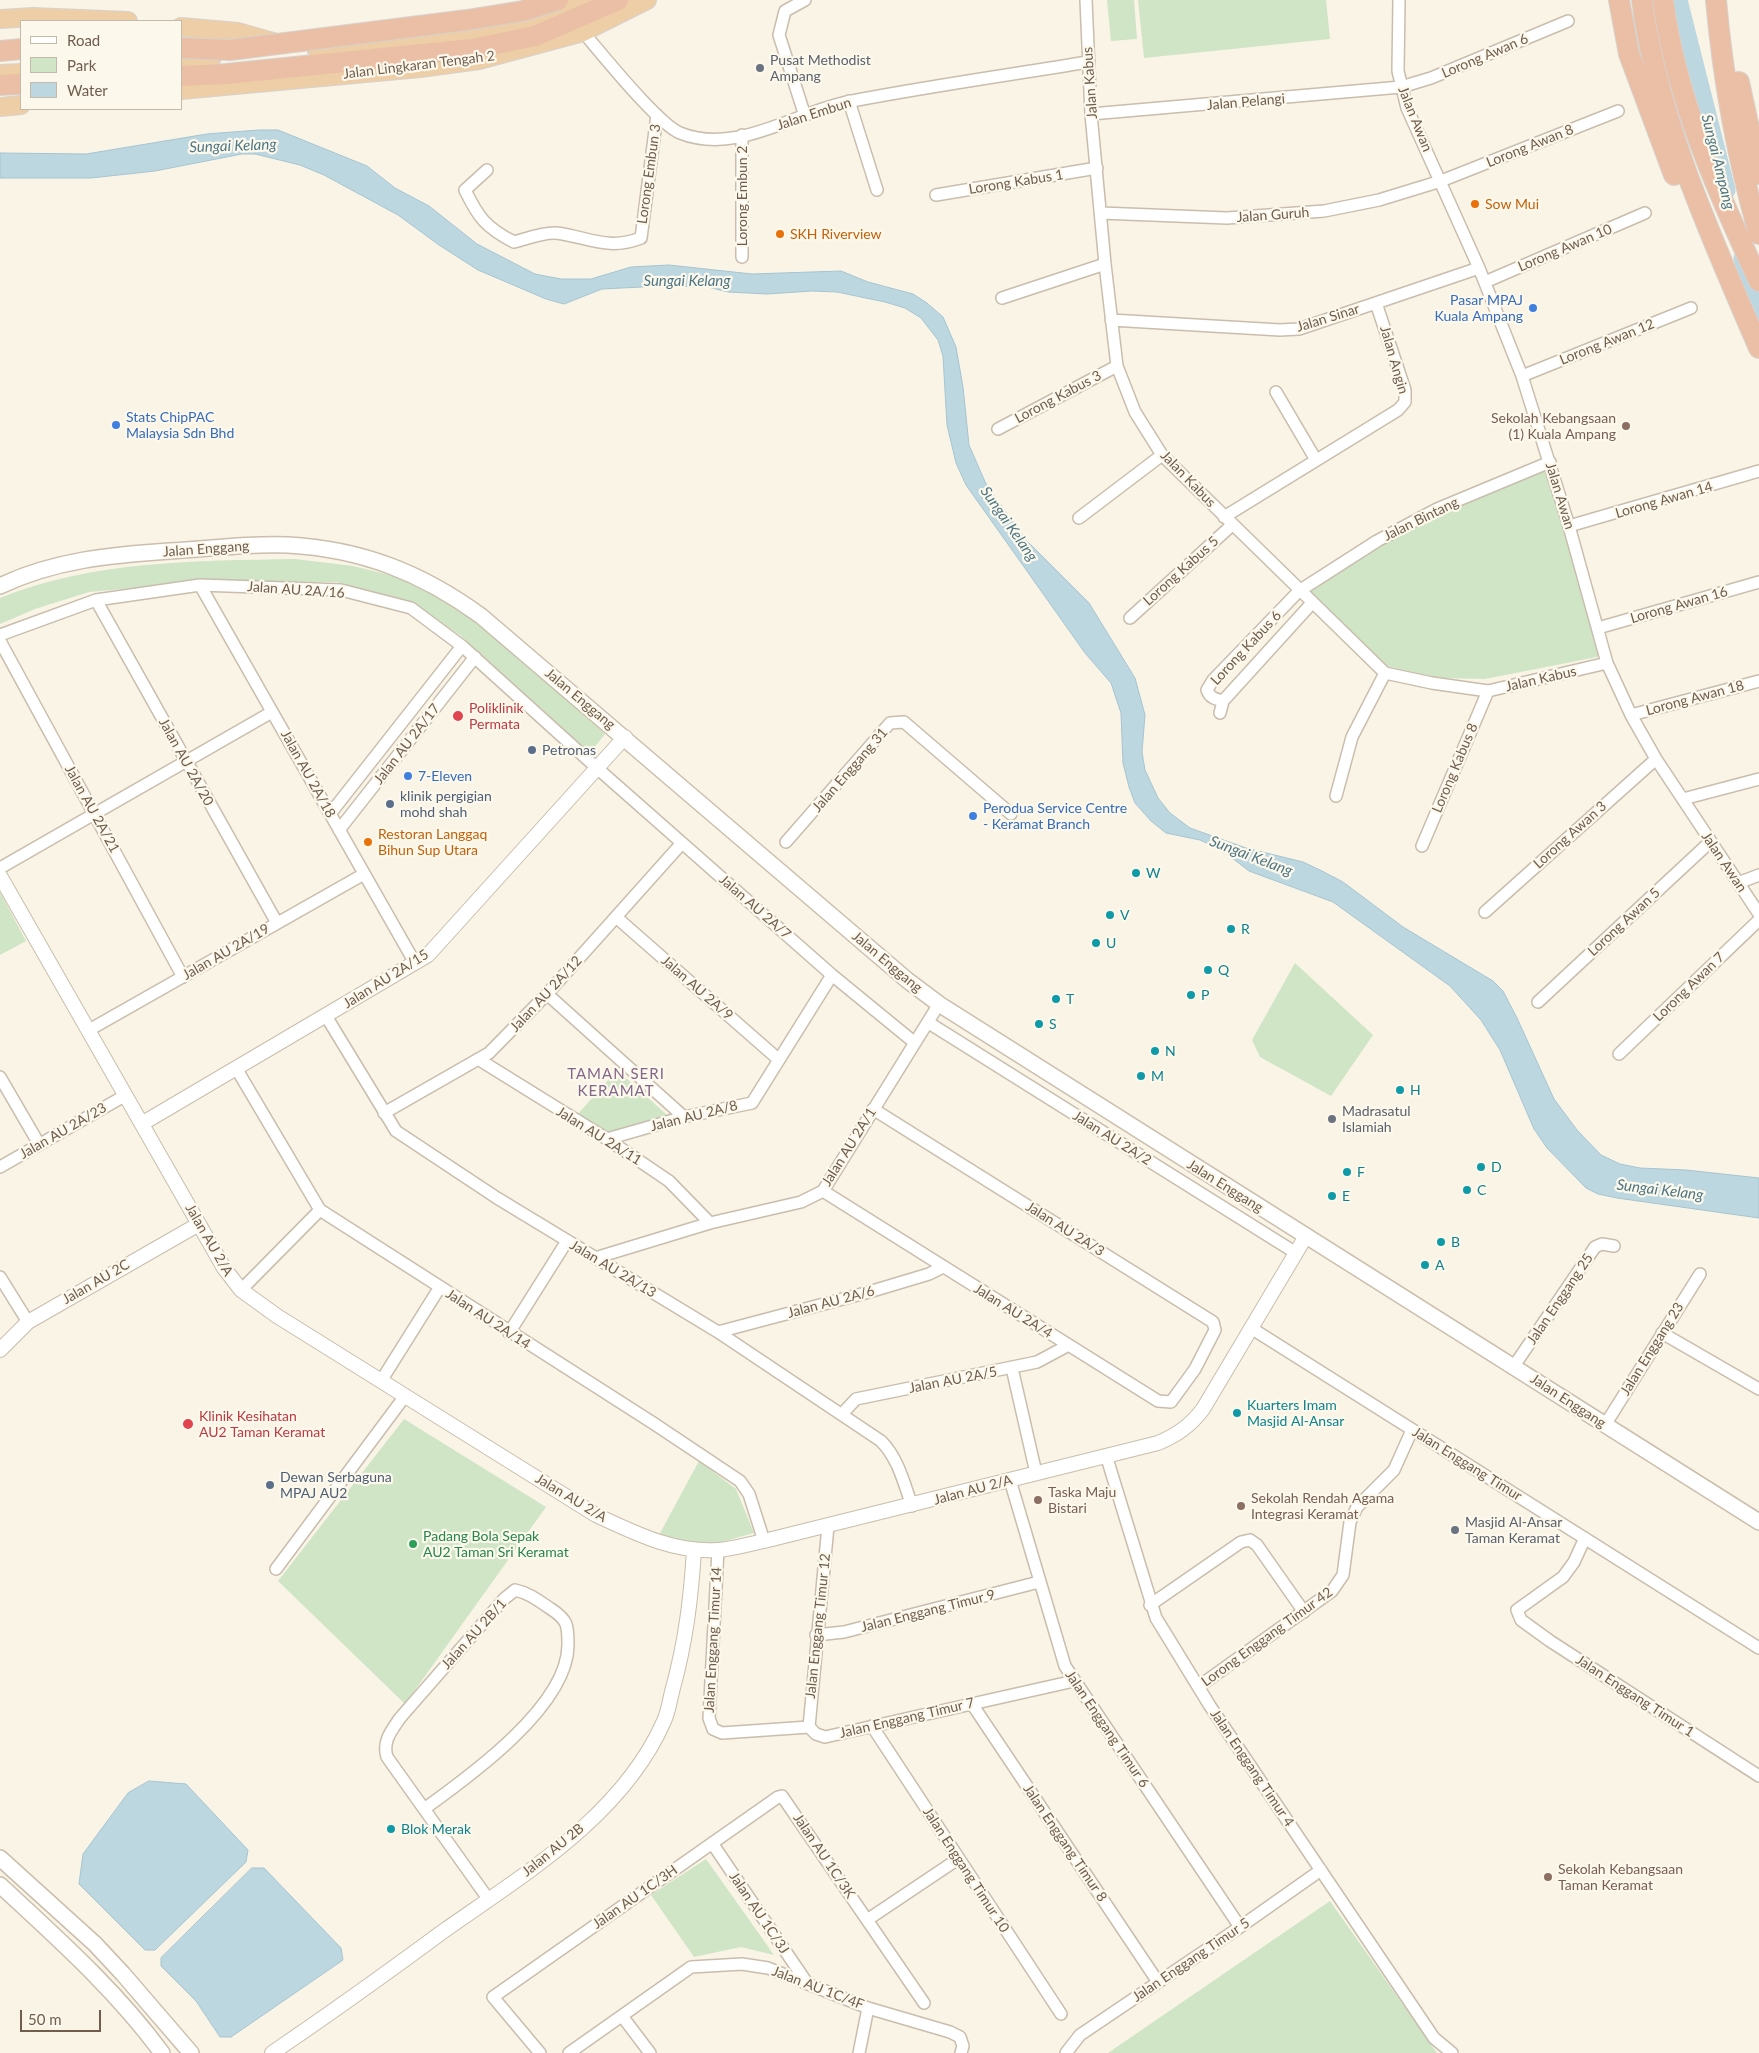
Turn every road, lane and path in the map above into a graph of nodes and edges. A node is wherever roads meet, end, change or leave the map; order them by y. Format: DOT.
graph roads {
  1 [pos="547,0"];
  2 [pos="558,0"];
  3 [pos="588,0"];
  4 [pos="618,0"];
  5 [pos="647,0"];
  6 [pos="805,0"];
  7 [pos="1086,0"];
  8 [pos="1399,0"];
  9 [pos="1619,0"];
  10 [pos="1662,0"];
  11 [pos="1717,0"];
  12 [pos="1641,3"];
  13 [pos="0,19"];
  14 [pos="104,20"];
  15 [pos="1568,21"];
  16 [pos="182,27"];
  17 [pos="516,27"];
  18 [pos="584,32"];
  19 [pos="182,48"];
  20 [pos="20,49"];
  21 [pos="298,49"];
  22 [pos="0,51"];
  23 [pos="182,59"];
  24 [pos="1088,62"];
  25 [pos="20,73"];
  26 [pos="0,74"];
  27 [pos="182,76"];
  28 [pos="20,84"];
  29 [pos="0,85"];
  30 [pos="1401,87"];
  31 [pos="182,90"];
  32 [pos="849,101"];
  33 [pos="20,105"];
  34 [pos="0,107"];
  35 [pos="1618,111"];
  36 [pos="1091,114"];
  37 [pos="657,115"];
  38 [pos="805,116"];
  39 [pos="742,135"];
  40 [pos="1097,168"];
  41 [pos="487,170"];
  42 [pos="1759,174"];
  43 [pos="1441,181"];
  44 [pos="877,190"];
  45 [pos="936,195"];
  46 [pos="1101,213"];
  47 [pos="1645,213"];
  48 [pos="1759,234"];
  49 [pos="742,256"];
  50 [pos="1105,264"];
  51 [pos="1480,268"];
  52 [pos="1759,281"];
  53 [pos="1485,282"];
  54 [pos="1732,285"];
  55 [pos="1002,298"];
  56 [pos="1376,303"];
  57 [pos="1691,308"];
  58 [pos="1111,320"];
  59 [pos="1759,348"];
  60 [pos="1117,366"];
  61 [pos="1522,376"];
  62 [pos="1276,392"];
  63 [pos="998,429"];
  64 [pos="1162,455"];
  65 [pos="1316,460"];
  66 [pos="1550,462"];
  67 [pos="1759,471"];
  68 [pos="1079,518"];
  69 [pos="1228,521"];
  70 [pos="1569,526"];
  71 [pos="1759,582"];
  72 [pos="200,585"];
  73 [pos="0,586"];
  74 [pos="1299,591"];
  75 [pos="96,600"];
  76 [pos="1312,603"];
  77 [pos="1130,618"];
  78 [pos="1598,628"];
  79 [pos="0,634"];
  80 [pos="0,641"];
  81 [pos="462,646"];
  82 [pos="475,657"];
  83 [pos="1607,663"];
  84 [pos="1385,673"];
  85 [pos="1759,681"];
  86 [pos="1488,691"];
  87 [pos="1223,701"];
  88 [pos="272,712"];
  89 [pos="1220,713"];
  90 [pos="1632,715"];
  91 [pos="625,736"];
  92 [pos="1656,759"];
  93 [pos="185,760"];
  94 [pos="597,768"];
  95 [pos="1759,779"];
  96 [pos="1336,796"];
  97 [pos="1682,799"];
  98 [pos="94,814"];
  99 [pos="330,814"];
  100 [pos="1011,814"];
  101 [pos="339,830"];
  102 [pos="682,842"];
  103 [pos="786,842"];
  104 [pos="1710,842"];
  105 [pos="1422,846"];
  106 [pos="0,868"];
  107 [pos="364,874"];
  108 [pos="1759,875"];
  109 [pos="0,876"];
  110 [pos="1738,883"];
  111 [pos="1484,912"];
  112 [pos="1759,914"];
  113 [pos="616,917"];
  114 [pos="1759,920"];
  115 [pos="277,923"];
  116 [pos="415,963"];
  117 [pos="832,975"];
  118 [pos="183,977"];
  119 [pos="547,994"];
  120 [pos="1538,1002"];
  121 [pos="939,1004"];
  122 [pos="326,1016"];
  123 [pos="929,1023"];
  124 [pos="89,1030"];
  125 [pos="915,1043"];
  126 [pos="1619,1054"];
  127 [pos="478,1059"];
  128 [pos="778,1059"];
  129 [pos="236,1068"];
  130 [pos="0,1076"];
  131 [pos="126,1095"];
  132 [pos="873,1109"];
  133 [pos="384,1112"];
  134 [pos="684,1118"];
  135 [pos="143,1123"];
  136 [pos="607,1139"];
  137 [pos="40,1144"];
  138 [pos="0,1167"];
  139 [pos="823,1190"];
  140 [pos="320,1210"];
  141 [pos="200,1224"];
  142 [pos="710,1224"];
  143 [pos="1306,1236"];
  144 [pos="567,1241"];
  145 [pos="1614,1246"];
  146 [pos="1296,1253"];
  147 [pos="595,1258"];
  148 [pos="942,1267"];
  149 [pos="1700,1274"];
  150 [pos="0,1277"];
  151 [pos="440,1287"];
  152 [pos="241,1290"];
  153 [pos="28,1322"];
  154 [pos="1251,1328"];
  155 [pos="718,1332"];
  156 [pos="509,1333"];
  157 [pos="1662,1334"];
  158 [pos="1067,1346"];
  159 [pos="0,1350"];
  160 [pos="1514,1366"];
  161 [pos="1012,1368"];
  162 [pos="1195,1369"];
  163 [pos="382,1381"];
  164 [pos="1759,1389"];
  165 [pos="405,1396"];
  166 [pos="842,1414"];
  167 [pos="1605,1425"];
  168 [pos="1412,1430"];
  169 [pos="1106,1455"];
  170 [pos="1036,1473"];
  171 [pos="1010,1480"];
  172 [pos="912,1506"];
  173 [pos="1759,1522"];
  174 [pos="828,1526"];
  175 [pos="1584,1538"];
  176 [pos="764,1541"];
  177 [pos="694,1550"];
  178 [pos="718,1550"];
  179 [pos="276,1569"];
  180 [pos="1039,1582"];
  181 [pos="1150,1605"];
  182 [pos="1304,1612"];
  183 [pos="816,1635"];
  184 [pos="1759,1648"];
  185 [pos="1074,1681"];
  186 [pos="1198,1687"];
  187 [pos="972,1704"];
  188 [pos="872,1726"];
  189 [pos="809,1727"];
  190 [pos="713,1729"];
  191 [pos="1759,1776"];
  192 [pos="778,1797"];
  193 [pos="424,1809"];
  194 [pos="712,1843"];
  195 [pos="0,1858"];
  196 [pos="958,1859"];
  197 [pos="1321,1870"];
  198 [pos="0,1885"];
  199 [pos="489,1900"];
  200 [pos="867,1920"];
  201 [pos="1240,1928"];
  202 [pos="1158,1982"];
  203 [pos="807,1983"];
  204 [pos="924,2003"];
  205 [pos="868,2008"];
  206 [pos="1061,2014"];
  207 [pos="622,2016"];
  208 [pos="962,2049"];
  209 [pos="162,2053"];
  210 [pos="191,2053"];
  211 [pos="272,2053"];
  212 [pos="540,2053"];
  213 [pos="569,2053"];
  214 [pos="650,2053"];
  215 [pos="859,2053"];
  216 [pos="1066,2053"];
  217 [pos="1452,2053"];
  1 -- 17 [label="street"];
  2 -- 19 [label="highway, bridge"];
  3 -- 17 [label="highway, Jalan Lingkaran Tengah 2"];
  4 -- 27 [label="highway"];
  5 -- 18 [label="highway, Jalan Lingkaran Tengah 2"];
  6 -- 38 [label="street"];
  7 -- 24 [label="street, Jalan Kabus"];
  8 -- 30 [label="street, Jalan Awan"];
  9 -- 54 [label="highway"];
  10 -- 52 [label="highway"];
  11 -- 42 [label="highway"];
  11 -- 48 [label="highway"];
  12 -- 54 [label="highway"];
  13 -- 14 [label="highway"];
  15 -- 30 [label="street, Lorong Awan 6"];
  16 -- 21 [label="highway"];
  17 -- 21 [label="highway, Jalan Lingkaran Tengah 2"];
  18 -- 31 [label="highway, Jalan Lingkaran Tengah 2"];
  18 -- 37 [label="street, Jalan Embun"];
  20 -- 22 [label="highway"];
  21 -- 23 [label="highway, Jalan Lingkaran Tengah 2"];
  24 -- 32 [label="street, Jalan Embun"];
  24 -- 36 [label="street, Jalan Kabus"];
  25 -- 26 [label="highway"];
  28 -- 29 [label="highway"];
  30 -- 36 [label="street, Jalan Pelangi"];
  30 -- 43 [label="street, Jalan Awan"];
  32 -- 38 [label="street, Jalan Embun"];
  32 -- 44 [label="street"];
  33 -- 34 [label="highway"];
  35 -- 43 [label="street, Lorong Awan 8"];
  36 -- 40 [label="street, Jalan Kabus"];
  37 -- 39 [label="street, Jalan Embun"];
  37 -- 41 [label="street, Lorong Embun 3"];
  38 -- 39 [label="street, Jalan Embun"];
  39 -- 49 [label="street, Lorong Embun 2"];
  40 -- 45 [label="street, Lorong Kabus 1"];
  40 -- 46 [label="street, Jalan Kabus"];
  43 -- 46 [label="street, Jalan Guruh"];
  43 -- 51 [label="street, Jalan Awan"];
  46 -- 50 [label="street, Jalan Kabus"];
  47 -- 53 [label="street, Lorong Awan 10"];
  50 -- 55 [label="street"];
  50 -- 58 [label="street, Jalan Kabus"];
  51 -- 53 [label="street, Jalan Awan"];
  51 -- 56 [label="street, Jalan Sinar"];
  53 -- 61 [label="street, Jalan Awan"];
  54 -- 59 [label="highway"];
  56 -- 58 [label="street, Jalan Sinar"];
  56 -- 65 [label="street, Jalan Angin"];
  57 -- 61 [label="street, Lorong Awan 12"];
  58 -- 60 [label="street, Jalan Kabus"];
  60 -- 63 [label="street, Lorong Kabus 3"];
  60 -- 64 [label="street, Jalan Kabus"];
  61 -- 66 [label="street, Jalan Awan"];
  62 -- 65 [label="street"];
  64 -- 68 [label="street"];
  64 -- 69 [label="street, Jalan Kabus"];
  65 -- 69 [label="street, Jalan Angin"];
  66 -- 70 [label="street, Jalan Awan"];
  66 -- 74 [label="street, Jalan Bintang"];
  67 -- 70 [label="street, Lorong Awan 14"];
  69 -- 74 [label="street, Jalan Kabus"];
  69 -- 77 [label="street, Lorong Kabus 5"];
  70 -- 78 [label="street, Jalan Awan"];
  71 -- 78 [label="street, Lorong Awan 16"];
  72 -- 75 [label="street, Jalan AU 2A/16"];
  72 -- 81 [label="street, Jalan AU 2A/16"];
  72 -- 88 [label="street, Jalan AU 2A/18"];
  73 -- 91 [label="main road, Jalan Enggang"];
  74 -- 76 [label="street, Jalan Kabus"];
  74 -- 87 [label="street, Lorong Kabus 6"];
  75 -- 79 [label="street, Jalan AU 2A/16"];
  75 -- 93 [label="street, Jalan AU 2A/20"];
  76 -- 84 [label="street, Jalan Kabus"];
  76 -- 87 [label="street, Lorong Kabus 6"];
  78 -- 83 [label="street, Jalan Awan"];
  80 -- 98 [label="street, Jalan AU 2A/21"];
  81 -- 82 [label="street, Jalan AU 2A/16"];
  81 -- 99 [label="street, Jalan AU 2A/17"];
  82 -- 94 [label="street, Jalan AU 2A/16"];
  82 -- 101 [label="street, Jalan AU 2A/17"];
  83 -- 86 [label="street, Jalan Kabus"];
  83 -- 90 [label="street, Jalan Awan"];
  84 -- 86 [label="street, Jalan Kabus"];
  84 -- 96 [label="street"];
  85 -- 90 [label="street, Lorong Awan 18"];
  86 -- 105 [label="street, Lorong Kabus 8"];
  87 -- 89 [label="street, Lorong Kabus 6"];
  88 -- 93 [label="street"];
  88 -- 99 [label="street, Jalan AU 2A/18"];
  90 -- 92 [label="street, Jalan Awan"];
  91 -- 94 [label="street, Jalan AU 2A/15"];
  91 -- 121 [label="main road, Jalan Enggang"];
  92 -- 97 [label="street, Jalan Awan"];
  92 -- 111 [label="street, Lorong Awan 3"];
  93 -- 98 [label="street"];
  93 -- 115 [label="street, Jalan AU 2A/20"];
  94 -- 102 [label="street, Jalan AU 2A/7"];
  94 -- 116 [label="street, Jalan AU 2A/15"];
  95 -- 97 [label="street"];
  97 -- 104 [label="street, Jalan Awan"];
  98 -- 106 [label="street"];
  98 -- 118 [label="street, Jalan AU 2A/21"];
  99 -- 101 [label="street, Jalan AU 2A/18"];
  100 -- 103 [label="street, Jalan Enggang 31"];
  101 -- 107 [label="street, Jalan AU 2A/18"];
  102 -- 113 [label="street, Jalan AU 2A/12"];
  102 -- 117 [label="street, Jalan AU 2A/7"];
  104 -- 110 [label="street, Jalan Awan"];
  104 -- 120 [label="street, Lorong Awan 5"];
  107 -- 115 [label="street, Jalan AU 2A/19"];
  107 -- 116 [label="street, Jalan AU 2A/18"];
  108 -- 110 [label="street"];
  109 -- 124 [label="street, Jalan AU 2/A"];
  110 -- 112 [label="street, Jalan Awan"];
  113 -- 119 [label="street, Jalan AU 2A/12"];
  113 -- 128 [label="street, Jalan AU 2A/9"];
  114 -- 126 [label="street, Lorong Awan 7"];
  115 -- 118 [label="street, Jalan AU 2A/19"];
  116 -- 122 [label="street, Jalan AU 2A/15"];
  117 -- 125 [label="street, Jalan AU 2A/7"];
  117 -- 128 [label="street, Jalan AU 2A/8"];
  118 -- 124 [label="street, Jalan AU 2A/19"];
  119 -- 127 [label="street, Jalan AU 2A/12"];
  119 -- 134 [label="street"];
  121 -- 123 [label="street, Jalan AU 2A/1"];
  121 -- 143 [label="main road, Jalan Enggang"];
  122 -- 129 [label="street, Jalan AU 2A/15"];
  122 -- 133 [label="street, Jalan AU 2A/13"];
  123 -- 125 [label="street, Jalan AU 2A/1"];
  123 -- 146 [label="street, Jalan AU 2A/2"];
  124 -- 131 [label="street, Jalan AU 2/A"];
  125 -- 132 [label="street, Jalan AU 2A/1"];
  127 -- 133 [label="street, Jalan AU 2A/12"];
  127 -- 136 [label="street, Jalan AU 2A/11"];
  128 -- 134 [label="street, Jalan AU 2A/8"];
  129 -- 135 [label="street, Jalan AU 2A/15"];
  129 -- 140 [label="street, Jalan AU 2A/14"];
  130 -- 137 [label="street"];
  131 -- 135 [label="street, Jalan AU 2/A"];
  131 -- 137 [label="street, Jalan AU 2A/23"];
  132 -- 139 [label="street, Jalan AU 2A/1"];
  132 -- 162 [label="street, Jalan AU 2A/3"];
  133 -- 144 [label="street, Jalan AU 2A/13"];
  134 -- 136 [label="street, Jalan AU 2A/8"];
  135 -- 141 [label="street, Jalan AU 2/A"];
  136 -- 142 [label="street, Jalan AU 2A/11"];
  137 -- 138 [label="street, Jalan AU 2A/23"];
  139 -- 142 [label="street, Jalan AU 2A/1"];
  139 -- 148 [label="street, Jalan AU 2A/4"];
  140 -- 151 [label="street, Jalan AU 2A/14"];
  140 -- 152 [label="street"];
  141 -- 152 [label="street, Jalan AU 2/A"];
  141 -- 153 [label="street, Jalan AU 2C"];
  142 -- 147 [label="street, Jalan AU 2A/1"];
  143 -- 146 [label="street, Jalan AU 2/A"];
  143 -- 160 [label="main road, Jalan Enggang"];
  144 -- 147 [label="street, Jalan AU 2A/13"];
  144 -- 156 [label="street"];
  145 -- 160 [label="street, Jalan Enggang 25"];
  146 -- 154 [label="street, Jalan AU 2/A"];
  147 -- 155 [label="street, Jalan AU 2A/13"];
  148 -- 155 [label="street, Jalan AU 2A/6"];
  148 -- 158 [label="street, Jalan AU 2A/4"];
  149 -- 157 [label="street, Jalan Enggang 23"];
  150 -- 153 [label="street"];
  151 -- 156 [label="street, Jalan AU 2A/14"];
  151 -- 163 [label="street"];
  152 -- 163 [label="street, Jalan AU 2/A"];
  153 -- 159 [label="street, Jalan AU 2C"];
  154 -- 168 [label="street, Jalan Enggang Timur"];
  154 -- 169 [label="street, Jalan AU 2/A"];
  155 -- 166 [label="street, Jalan AU 2A/13"];
  156 -- 176 [label="street, Jalan AU 2A/14"];
  157 -- 164 [label="street"];
  157 -- 167 [label="street, Jalan Enggang 23"];
  158 -- 161 [label="street, Jalan AU 2A/5"];
  158 -- 162 [label="street, Jalan AU 2A/4"];
  160 -- 167 [label="main road, Jalan Enggang"];
  161 -- 166 [label="street, Jalan AU 2A/5"];
  161 -- 170 [label="street"];
  163 -- 165 [label="street, Jalan AU 2/A"];
  165 -- 177 [label="street, Jalan AU 2/A"];
  165 -- 179 [label="street"];
  166 -- 172 [label="street, Jalan AU 2A/13"];
  167 -- 173 [label="main road, Jalan Enggang"];
  168 -- 175 [label="street, Jalan Enggang Timur"];
  168 -- 182 [label="street, Lorong Enggang Timur 42"];
  169 -- 170 [label="street, Jalan AU 2/A"];
  169 -- 181 [label="street, Jalan Enggang Timur 4"];
  170 -- 171 [label="street, Jalan AU 2/A"];
  171 -- 172 [label="street, Jalan AU 2/A"];
  171 -- 180 [label="street, Jalan Enggang Timur 6"];
  172 -- 174 [label="street, Jalan AU 2/A"];
  174 -- 176 [label="street, Jalan AU 2/A"];
  174 -- 183 [label="street, Jalan Enggang Timur 12"];
  175 -- 184 [label="street, Jalan Enggang Timur"];
  175 -- 191 [label="street, Jalan Enggang Timur 1"];
  176 -- 178 [label="street, Jalan AU 2/A"];
  177 -- 178 [label="street, Jalan AU 2/A"];
  177 -- 199 [label="street, Jalan AU 2B"];
  178 -- 190 [label="street, Jalan Enggang Timur 14"];
  180 -- 183 [label="street, Jalan Enggang Timur 9"];
  180 -- 185 [label="street, Jalan Enggang Timur 6"];
  181 -- 182 [label="street"];
  181 -- 186 [label="street, Jalan Enggang Timur 4"];
  182 -- 186 [label="street, Lorong Enggang Timur 42"];
  183 -- 189 [label="street, Jalan Enggang Timur 12"];
  185 -- 187 [label="street, Jalan Enggang Timur 7"];
  185 -- 201 [label="street, Jalan Enggang Timur 6"];
  186 -- 197 [label="street, Jalan Enggang Timur 4"];
  187 -- 188 [label="street, Jalan Enggang Timur 7"];
  187 -- 202 [label="street, Jalan Enggang Timur 8"];
  188 -- 189 [label="street, Jalan Enggang Timur 7"];
  188 -- 196 [label="street, Jalan Enggang Timur 10"];
  189 -- 190 [label="street, Jalan Enggang Timur 7"];
  192 -- 194 [label="street, Jalan AU 1C/3H"];
  192 -- 200 [label="street, Jalan AU 1C/3K"];
  193 -- 193 [label="street, Jalan AU 2B/1"];
  193 -- 199 [label="street, Jalan AU 2B/1"];
  194 -- 203 [label="street, Jalan AU 1C/3J"];
  194 -- 212 [label="street, Jalan AU 1C/3H"];
  195 -- 210 [label="main road"];
  196 -- 200 [label="street"];
  196 -- 206 [label="street, Jalan Enggang Timur 10"];
  197 -- 201 [label="street, Jalan Enggang Timur 5"];
  197 -- 217 [label="street, Jalan Enggang Timur 4"];
  198 -- 209 [label="main road"];
  199 -- 211 [label="street, Jalan AU 2B"];
  200 -- 204 [label="street, Jalan AU 1C/3K"];
  201 -- 202 [label="street, Jalan Enggang Timur 5"];
  202 -- 216 [label="street, Jalan Enggang Timur 5"];
  203 -- 205 [label="street, Jalan AU 1C/4F"];
  203 -- 207 [label="street, Jalan AU 1C/4F"];
  205 -- 208 [label="street, Jalan AU 1C/4F"];
  205 -- 215 [label="street"];
  207 -- 213 [label="street, Jalan AU 1C/4F"];
  207 -- 214 [label="street"];
}
